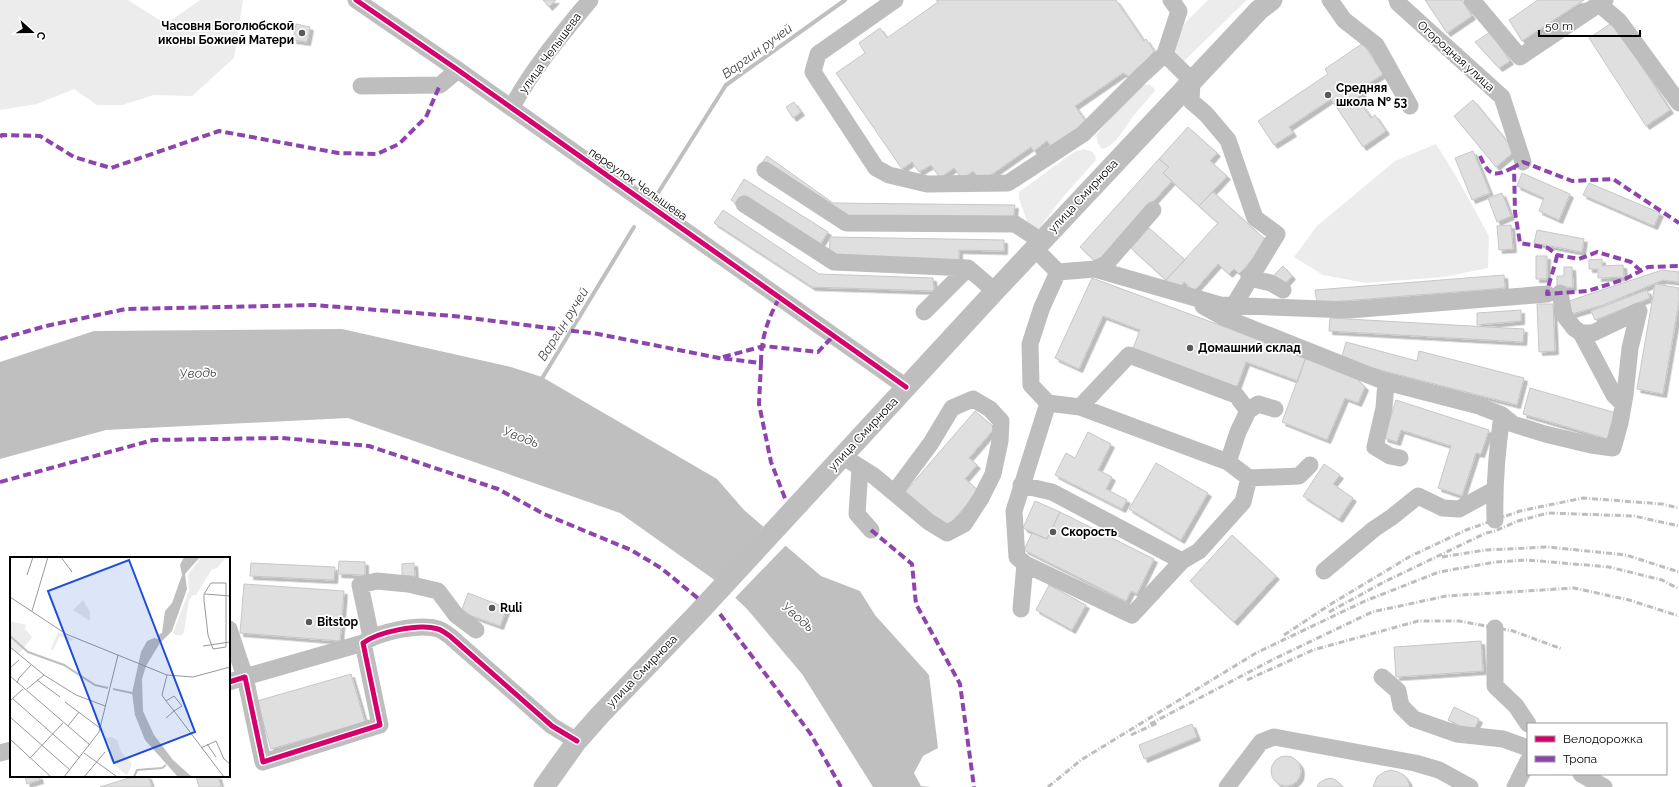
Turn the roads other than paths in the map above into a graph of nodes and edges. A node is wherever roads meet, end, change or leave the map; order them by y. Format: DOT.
graph roads {
  1 [pos="356,0"];
  2 [pos="590,0"];
  3 [pos="895,0"];
  4 [pos="1171,0"];
  5 [pos="1272,0"];
  6 [pos="1330,0"];
  7 [pos="1397,0"];
  8 [pos="1472,0"];
  9 [pos="1602,2"];
  10 [pos="1165,54"];
  11 [pos="458,70"];
  12 [pos="1192,81"];
  13 [pos="361,86"];
  14 [pos="1679,103"];
  15 [pos="1410,106"];
  16 [pos="512,107"];
  17 [pos="1523,162"];
  18 [pos="765,170"];
  19 [pos="744,204"];
  20 [pos="1153,210"];
  21 [pos="1037,245"];
  22 [pos="968,268"];
  23 [pos="1095,269"];
  24 [pos="1058,272"];
  25 [pos="1249,278"];
  26 [pos="1283,290"];
  27 [pos="995,291"];
  28 [pos="1185,296"];
  29 [pos="1234,305"];
  30 [pos="924,312"];
  31 [pos="1582,333"];
  32 [pos="1386,382"];
  33 [pos="906,387"];
  34 [pos="1048,404"];
  35 [pos="1623,404"];
  36 [pos="1080,407"];
  37 [pos="1275,409"];
  38 [pos="1248,411"];
  39 [pos="1502,415"];
  40 [pos="842,456"];
  41 [pos="1400,458"];
  42 [pos="1228,462"];
  43 [pos="1310,465"];
  44 [pos="860,468"];
  45 [pos="1249,478"];
  46 [pos="1021,485"];
  47 [pos="1494,490"];
  48 [pos="893,492"];
  49 [pos="1495,520"];
  50 [pos="871,530"];
  51 [pos="1182,561"];
  52 [pos="1025,564"];
  53 [pos="1324,571"];
  54 [pos="1021,610"];
  55 [pos="1495,628"];
  56 [pos="476,630"];
  57 [pos="230,635"];
  58 [pos="367,640"];
  59 [pos="1382,678"];
  60 [pos="237,679"];
  61 [pos="1527,723"];
  62 [pos="576,741"];
  63 [pos="1527,748"];
  64 [pos="10,750"];
  65 [pos="0,753"];
  66 [pos="1527,763"];
  67 [pos="1583,775"];
  68 [pos="544,787"];
  69 [pos="1227,787"];
  70 [pos="1470,787"];
  71 [pos="1515,787"];
  72 [pos="1604,787"];
  1 -- 11 [label="street, переулок Челышева"];
  2 -- 16 [label="street, улица Челышева"];
  3 -- 10 [label="street"];
  4 -- 10 [label="street"];
  5 -- 12 [label="main road, улица Смирнова"];
  6 -- 15 [label="street"];
  7 -- 17 [label="street, Огородная улица"];
  8 -- 9 [label="street"];
  9 -- 14 [label="street"];
  10 -- 12 [label="street"];
  11 -- 13 [label="street"];
  11 -- 16 [label="street, переулок Челышева"];
  12 -- 21 [label="main road, улица Смирнова"];
  12 -- 25 [label="street"];
  16 -- 33 [label="street, переулок Челышева"];
  18 -- 21 [label="street"];
  19 -- 22 [label="street"];
  20 -- 23 [label="street"];
  21 -- 24 [label="street"];
  21 -- 27 [label="main road, улица Смирнова"];
  22 -- 27 [label="street"];
  22 -- 30 [label="street"];
  23 -- 24 [label="street"];
  23 -- 28 [label="street"];
  24 -- 34 [label="street"];
  25 -- 26 [label="street"];
  25 -- 29 [label="street"];
  27 -- 33 [label="main road, улица Смирнова"];
  28 -- 29 [label="street"];
  28 -- 32 [label="street"];
  29 -- 31 [label="street"];
  31 -- 35 [label="street"];
  31 -- 35 [label="street"];
  32 -- 39 [label="street"];
  32 -- 41 [label="street"];
  33 -- 40 [label="main road, улица Смирнова"];
  34 -- 36 [label="street"];
  34 -- 46 [label="street"];
  35 -- 39 [label="street"];
  36 -- 38 [label="street"];
  36 -- 42 [label="street"];
  37 -- 38 [label="street"];
  38 -- 42 [label="street"];
  39 -- 47 [label="street"];
  40 -- 44 [label="street"];
  40 -- 62 [label="main road, улица Смирнова"];
  42 -- 45 [label="street"];
  43 -- 45 [label="street"];
  44 -- 48 [label="street"];
  44 -- 50 [label="street"];
  45 -- 51 [label="street"];
  46 -- 51 [label="street"];
  46 -- 52 [label="street"];
  47 -- 49 [label="street"];
  47 -- 53 [label="street"];
  48 -- 48 [label="street"];
  51 -- 52 [label="street"];
  52 -- 54 [label="street"];
  55 -- 61 [label="street"];
  56 -- 58 [label="street"];
  57 -- 60 [label="street"];
  58 -- 60 [label="street"];
  58 -- 60 [label="street"];
  58 -- 62 [label="street"];
  59 -- 63 [label="street"];
  62 -- 68 [label="main road, улица Смирнова"];
  64 -- 65 [label="street"];
  66 -- 71 [label="street"];
  67 -- 72 [label="street"];
  69 -- 70 [label="street"];
}
